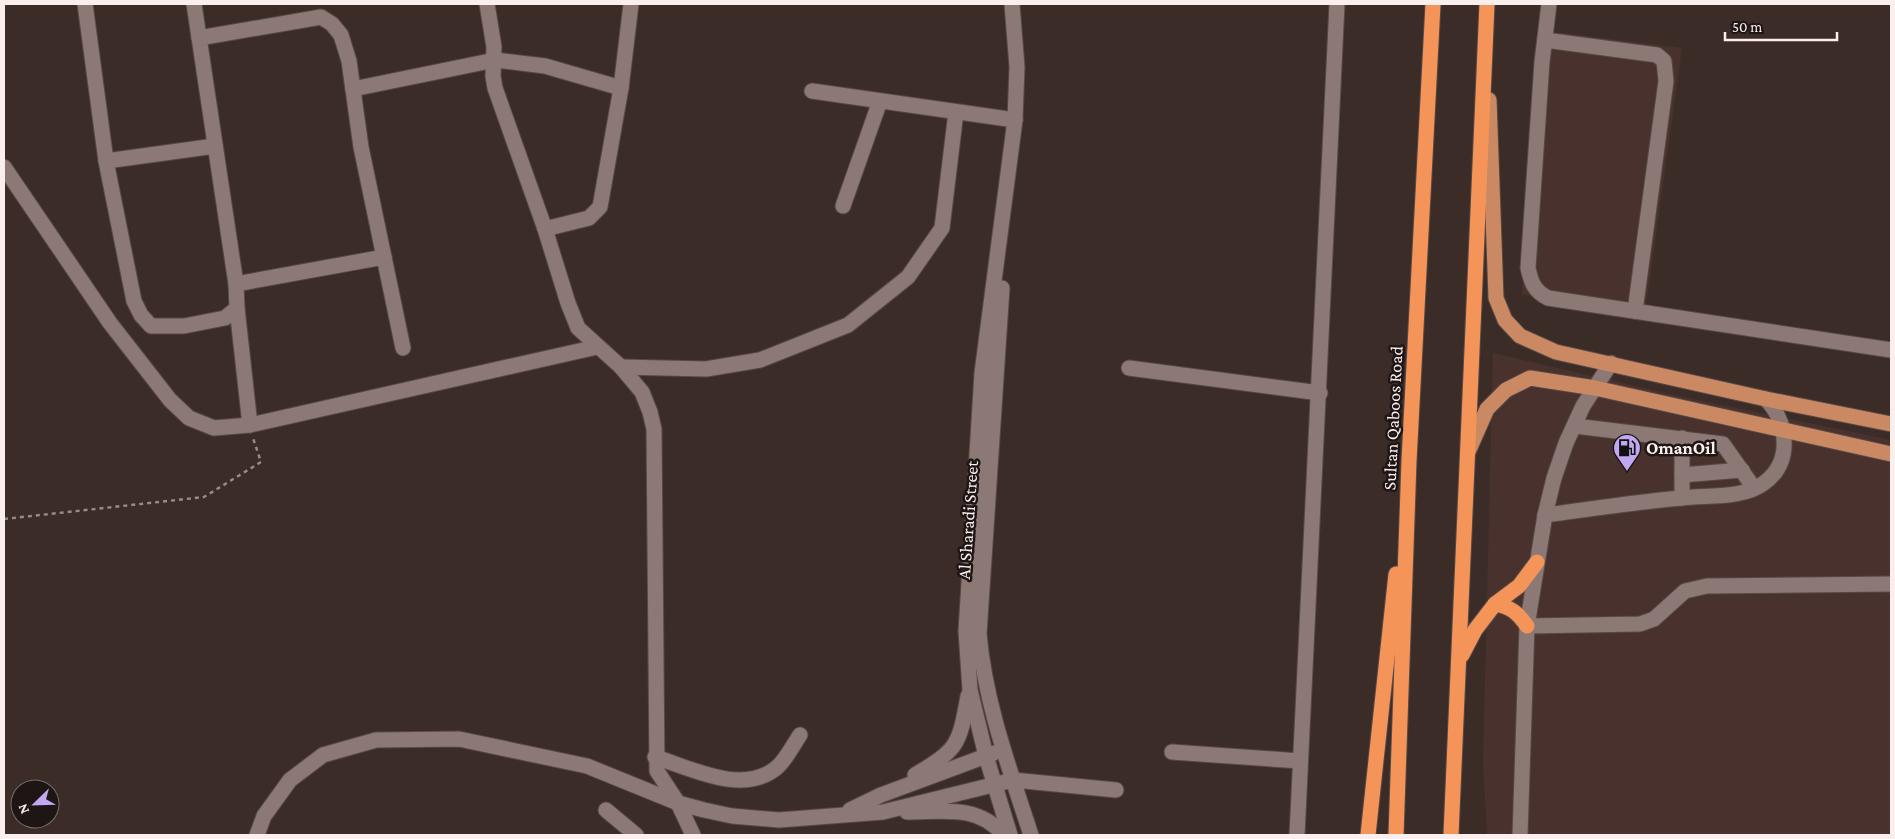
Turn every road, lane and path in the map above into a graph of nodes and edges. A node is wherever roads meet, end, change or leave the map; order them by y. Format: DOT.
graph roads {
  1 [pos="85,4"];
  2 [pos="194,4"];
  3 [pos="487,4"];
  4 [pos="631,4"];
  5 [pos="1012,4"];
  6 [pos="1336,4"];
  7 [pos="1433,4"];
  8 [pos="1549,4"];
  9 [pos="1487,10"];
  10 [pos="199,38"];
  11 [pos="1545,40"];
  12 [pos="495,60"];
  13 [pos="621,88"];
  14 [pos="353,89"];
  15 [pos="812,91"];
  16 [pos="880,101"];
  17 [pos="956,112"];
  18 [pos="1015,120"];
  19 [pos="215,146"];
  20 [pos="106,161"];
  21 [pos="4,167"];
  22 [pos="1005,201"];
  23 [pos="843,206"];
  24 [pos="545,229"];
  25 [pos="384,257"];
  26 [pos="236,284"];
  27 [pos="237,308"];
  28 [pos="1635,310"];
  29 [pos="597,347"];
  30 [pos="403,348"];
  31 [pos="1891,350"];
  32 [pos="1611,363"];
  33 [pos="621,367"];
  34 [pos="1129,368"];
  35 [pos="1595,388"];
  36 [pos="1320,393"];
  37 [pos="1766,399"];
  38 [pos="1891,424"];
  39 [pos="250,425"];
  40 [pos="1575,426"];
  41 [pos="1784,430"];
  42 [pos="1682,438"];
  43 [pos="1468,452"];
  44 [pos="1891,454"];
  45 [pos="1409,461"];
  46 [pos="1742,470"];
  47 [pos="1682,475"];
  48 [pos="1754,488"];
  49 [pos="1682,498"];
  50 [pos="1545,515"];
  51 [pos="4,519"];
  52 [pos="1537,562"];
  53 [pos="1891,584"];
  54 [pos="1495,604"];
  55 [pos="1527,626"];
  56 [pos="1459,661"];
  57 [pos="970,690"];
  58 [pos="800,735"];
  59 [pos="1004,750"];
  60 [pos="1172,752"];
  61 [pos="986,756"];
  62 [pos="656,757"];
  63 [pos="1300,762"];
  64 [pos="1013,780"];
  65 [pos="994,785"];
  66 [pos="1116,790"];
  67 [pos="881,796"];
  68 [pos="678,803"];
  69 [pos="606,810"];
  70 [pos="883,812"];
  71 [pos="844,813"];
  72 [pos="258,835"];
  73 [pos="636,835"];
  74 [pos="693,835"];
  75 [pos="1004,835"];
  76 [pos="1010,835"];
  77 [pos="1032,835"];
  78 [pos="1297,835"];
  79 [pos="1368,835"];
  80 [pos="1396,835"];
  81 [pos="1451,835"];
  82 [pos="1520,835"];
  1 -- 20 [label="street"];
  2 -- 10 [label="street"];
  3 -- 12 [label="street"];
  4 -- 13 [label="street"];
  5 -- 18 [label="street, Al Sharadi Street"];
  6 -- 36 [label="street"];
  7 -- 45 [label="highway, Sultan Qaboos Road"];
  8 -- 11 [label="street"];
  9 -- 32 [label="main road"];
  9 -- 43 [label="highway"];
  10 -- 14 [label="street"];
  10 -- 19 [label="street"];
  11 -- 28 [label="street"];
  11 -- 28 [label="street"];
  12 -- 13 [label="street"];
  12 -- 14 [label="street"];
  12 -- 24 [label="street"];
  13 -- 24 [label="street"];
  14 -- 25 [label="street"];
  15 -- 16 [label="street"];
  16 -- 17 [label="street"];
  16 -- 23 [label="street"];
  17 -- 18 [label="street"];
  17 -- 33 [label="street"];
  18 -- 22 [label="street, Al Sharadi Street"];
  19 -- 20 [label="street"];
  19 -- 26 [label="street"];
  20 -- 27 [label="street"];
  21 -- 39 [label="street"];
  22 -- 57 [label="street, Al Sharadi Street"];
  22 -- 59 [label="street, Al Sharadi Street"];
  24 -- 29 [label="street"];
  25 -- 26 [label="street"];
  25 -- 30 [label="street"];
  26 -- 27 [label="street"];
  27 -- 39 [label="street"];
  28 -- 31 [label="street"];
  29 -- 33 [label="street"];
  29 -- 39 [label="street"];
  32 -- 35 [label="street"];
  32 -- 37 [label="main road"];
  33 -- 62 [label="street"];
  34 -- 36 [label="street"];
  35 -- 40 [label="street"];
  35 -- 41 [label="main road"];
  35 -- 43 [label="main road"];
  36 -- 63 [label="street"];
  37 -- 38 [label="main road"];
  37 -- 41 [label="street"];
  39 -- 51 [label="path"];
  40 -- 42 [label="street"];
  40 -- 50 [label="street"];
  41 -- 44 [label="main road"];
  41 -- 48 [label="street"];
  42 -- 46 [label="street"];
  42 -- 47 [label="street"];
  43 -- 56 [label="highway"];
  45 -- 79 [label="highway"];
  45 -- 80 [label="highway, Sultan Qaboos Road"];
  46 -- 47 [label="street"];
  46 -- 48 [label="street"];
  47 -- 49 [label="street"];
  48 -- 49 [label="street"];
  49 -- 50 [label="street"];
  50 -- 52 [label="street"];
  52 -- 54 [label="highway"];
  52 -- 55 [label="street"];
  53 -- 55 [label="street"];
  54 -- 55 [label="highway"];
  54 -- 56 [label="highway"];
  55 -- 82 [label="street"];
  56 -- 81 [label="highway"];
  57 -- 61 [label="street, Al Sharadi Street"];
  57 -- 67 [label="street"];
  58 -- 62 [label="street"];
  59 -- 61 [label="street"];
  59 -- 64 [label="street, Al Sharadi Street"];
  60 -- 63 [label="street"];
  61 -- 65 [label="street, Al Sharadi Street"];
  61 -- 67 [label="street"];
  62 -- 68 [label="street"];
  63 -- 78 [label="street"];
  64 -- 65 [label="street"];
  64 -- 66 [label="street"];
  64 -- 77 [label="street, Al Sharadi Street"];
  65 -- 70 [label="street"];
  65 -- 76 [label="street, Al Sharadi Street"];
  67 -- 71 [label="street"];
  68 -- 71 [label="street"];
  68 -- 72 [label="street"];
  68 -- 74 [label="street"];
  69 -- 73 [label="street"];
  70 -- 71 [label="street"];
  70 -- 75 [label="street"];
}
